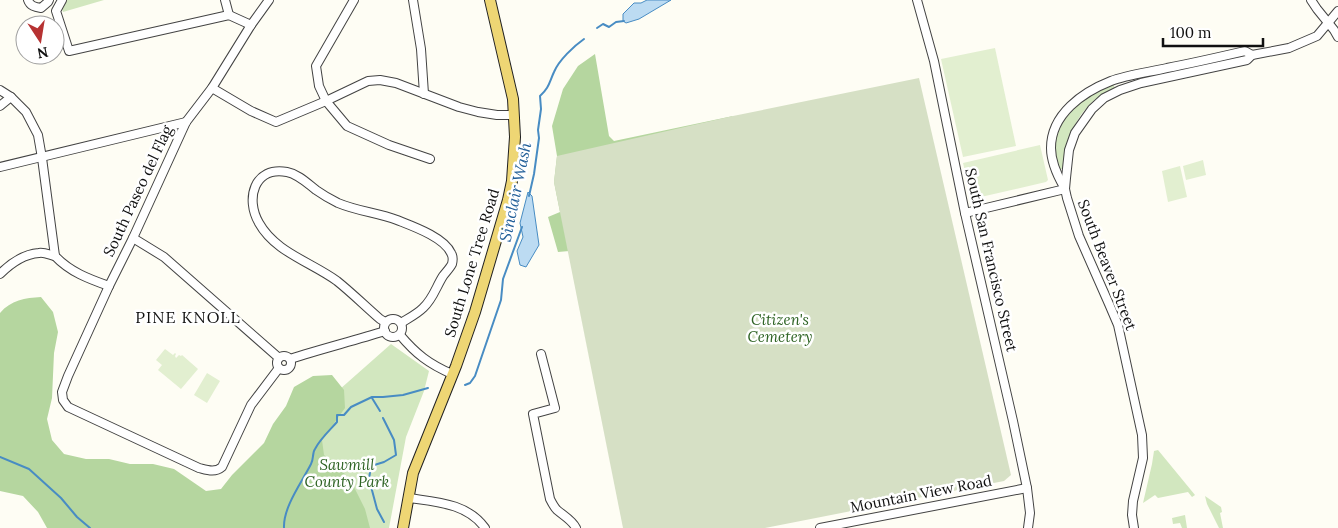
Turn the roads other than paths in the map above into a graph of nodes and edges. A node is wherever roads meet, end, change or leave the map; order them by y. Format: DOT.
graph roads {
  1 [pos="28,0"];
  2 [pos="49,0"];
  3 [pos="62,0"];
  4 [pos="225,0"];
  5 [pos="269,0"];
  6 [pos="354,0"];
  7 [pos="413,0"];
  8 [pos="490,0"];
  9 [pos="916,0"];
  10 [pos="1311,0"];
  11 [pos="1338,11"];
  12 [pos="229,15"];
  13 [pos="1328,23"];
  14 [pos="251,25"];
  15 [pos="1338,37"];
  16 [pos="1252,55"];
  17 [pos="212,88"];
  18 [pos="0,90"];
  19 [pos="424,94"];
  20 [pos="11,97"];
  21 [pos="326,101"];
  22 [pos="0,106"];
  23 [pos="514,115"];
  24 [pos="186,122"];
  25 [pos="42,158"];
  26 [pos="430,159"];
  27 [pos="0,168"];
  28 [pos="1065,189"];
  29 [pos="965,213"];
  30 [pos="134,238"];
  31 [pos="55,256"];
  32 [pos="0,274"];
  33 [pos="109,286"];
  34 [pos="401,323"];
  35 [pos="385,326"];
  36 [pos="400,335"];
  37 [pos="541,354"];
  38 [pos="279,358"];
  39 [pos="290,359"];
  40 [pos="279,368"];
  41 [pos="452,374"];
  42 [pos="1028,488"];
  43 [pos="408,498"];
  44 [pos="403,528"];
  45 [pos="485,528"];
  46 [pos="576,528"];
  47 [pos="820,528"];
  48 [pos="1028,528"];
  49 [pos="1134,528"];
  1 -- 2 [label="street"];
  3 -- 12 [label="street"];
  4 -- 12 [label="street"];
  5 -- 14 [label="street, South Paseo del Flag"];
  6 -- 21 [label="street"];
  7 -- 19 [label="street"];
  8 -- 23 [label="main road, South Lone Tree Road"];
  9 -- 29 [label="street, South San Francisco Street"];
  10 -- 13 [label="street"];
  11 -- 13 [label="street"];
  12 -- 14 [label="street"];
  13 -- 15 [label="street"];
  13 -- 16 [label="street"];
  14 -- 17 [label="street, South Paseo del Flag"];
  16 -- 28 [label="street"];
  16 -- 28 [label="street"];
  17 -- 21 [label="street"];
  17 -- 24 [label="street, South Paseo del Flag"];
  18 -- 20 [label="street"];
  19 -- 21 [label="street"];
  19 -- 23 [label="street"];
  20 -- 22 [label="street"];
  20 -- 25 [label="street"];
  21 -- 26 [label="street"];
  23 -- 41 [label="main road, South Lone Tree Road"];
  24 -- 25 [label="street"];
  24 -- 30 [label="street, South Paseo del Flag"];
  25 -- 27 [label="street"];
  25 -- 31 [label="street"];
  28 -- 29 [label="street"];
  28 -- 49 [label="street, South Beaver Street"];
  29 -- 42 [label="street, South San Francisco Street"];
  30 -- 33 [label="street, South Paseo del Flag"];
  30 -- 38 [label="street"];
  31 -- 32 [label="street"];
  31 -- 33 [label="street"];
  33 -- 40 [label="street, South Paseo del Flag"];
  34 -- 35 [label="street"];
  34 -- 35 [label="street"];
  34 -- 36 [label="street"];
  35 -- 36 [label="street"];
  35 -- 39 [label="street"];
  36 -- 41 [label="street"];
  37 -- 46 [label="street"];
  38 -- 39 [label="street"];
  38 -- 40 [label="street"];
  39 -- 40 [label="street"];
  41 -- 43 [label="main road, South Lone Tree Road"];
  42 -- 47 [label="street, Mountain View Road"];
  42 -- 48 [label="street, South San Francisco Street"];
  43 -- 44 [label="main road, South Lone Tree Road"];
  43 -- 45 [label="street"];
}
